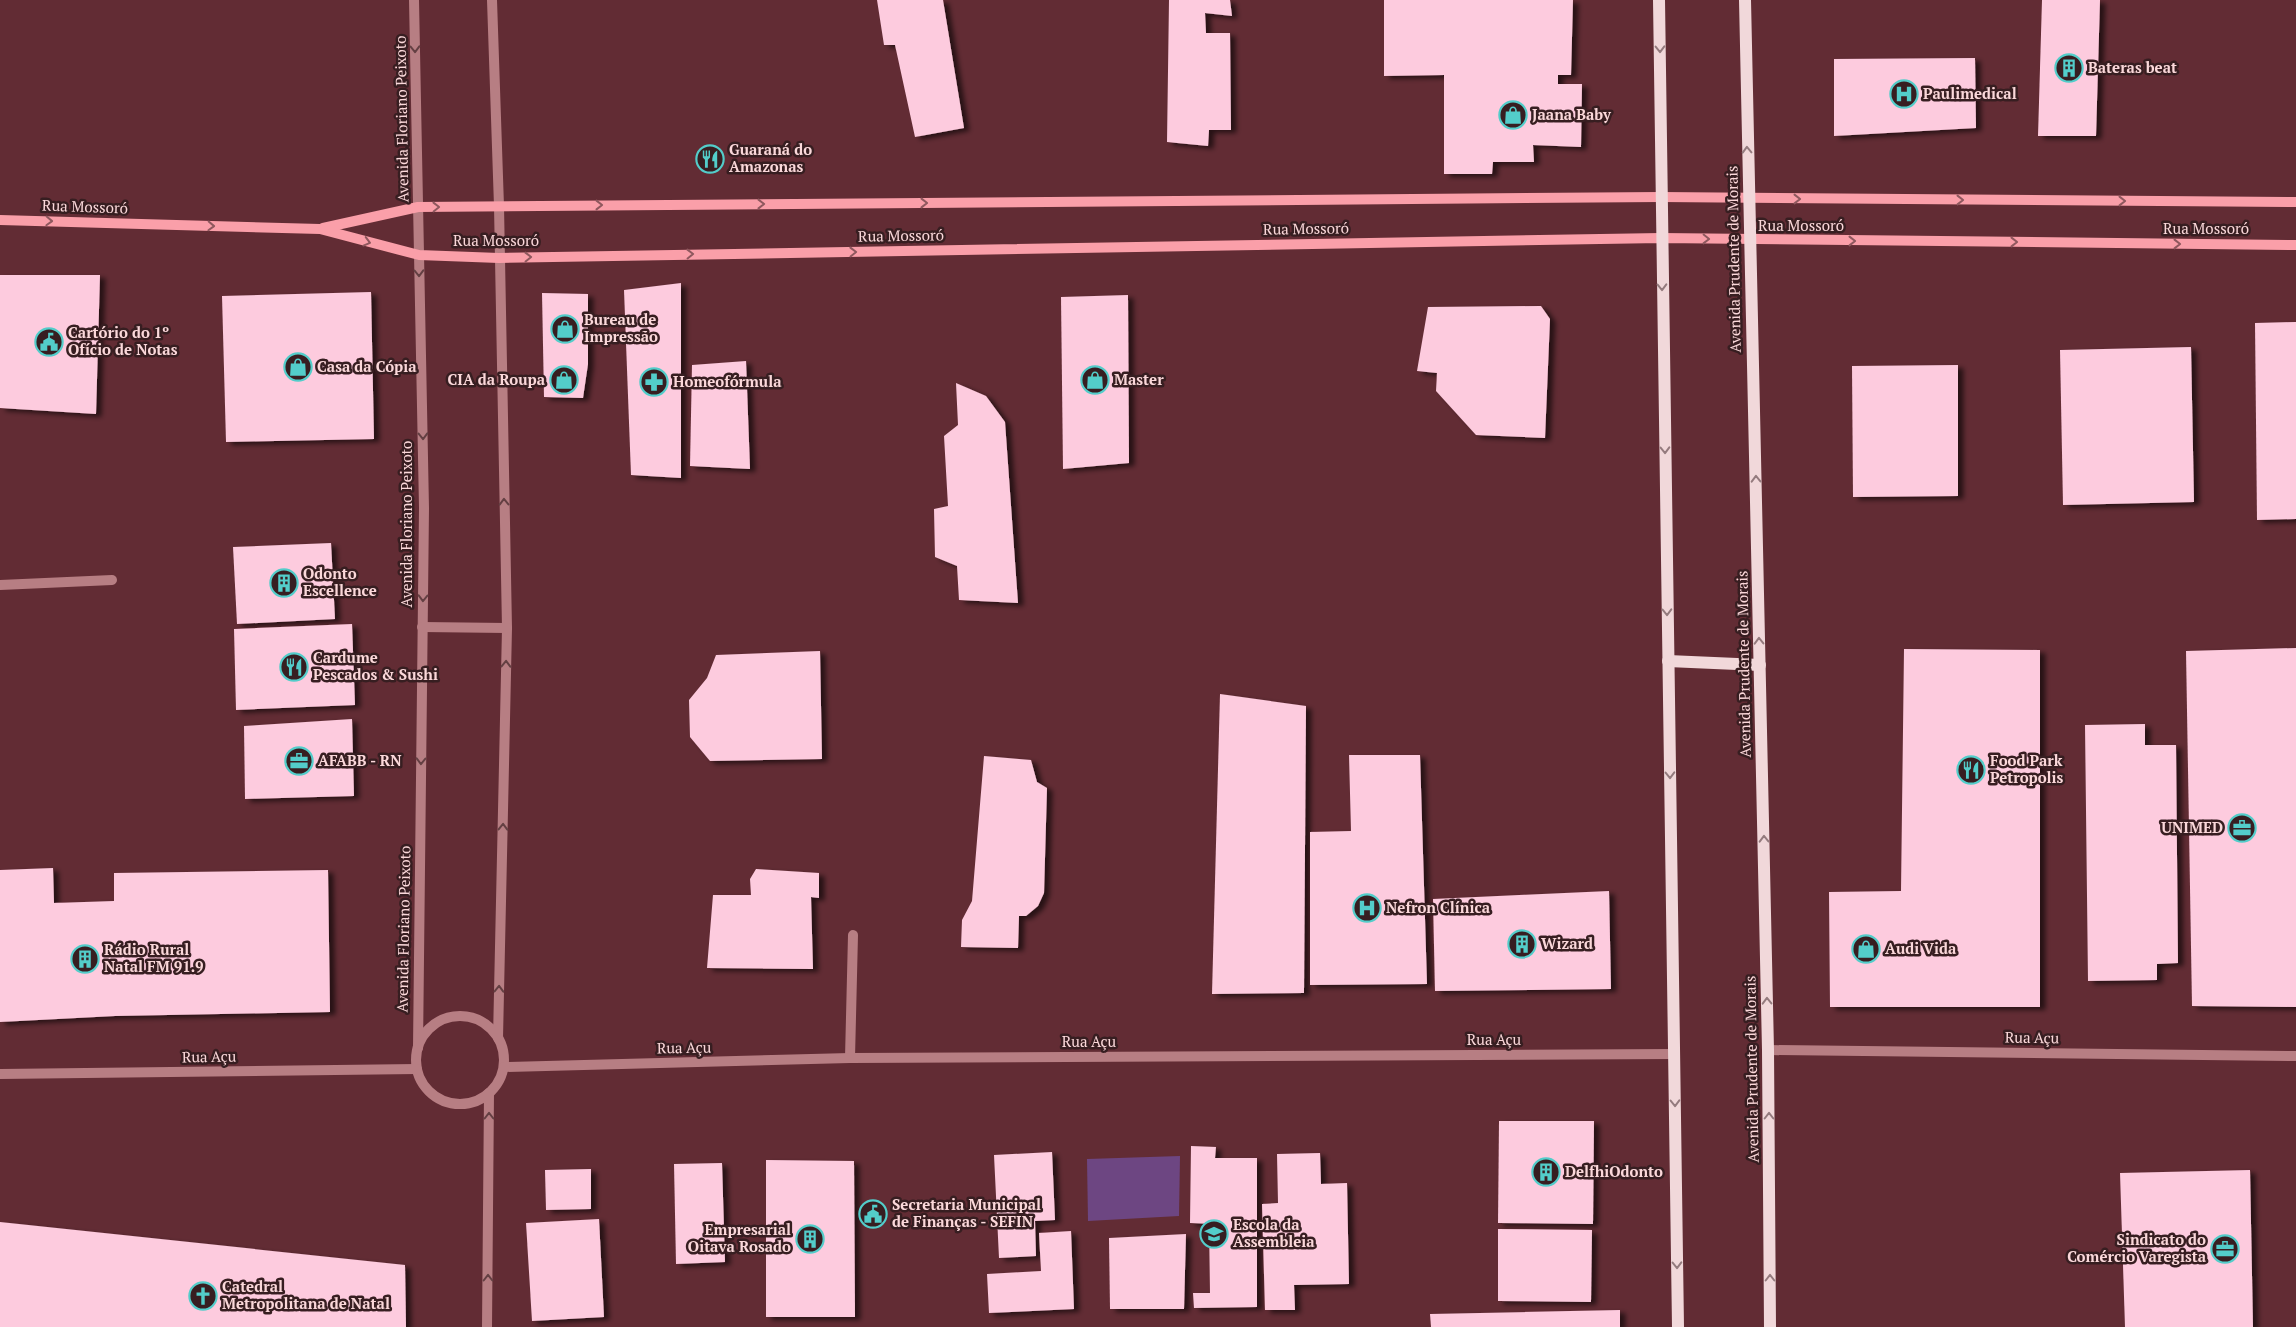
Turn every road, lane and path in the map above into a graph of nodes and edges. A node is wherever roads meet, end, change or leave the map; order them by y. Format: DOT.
graph roads {
  1 [pos="414,0"];
  2 [pos="492,0"];
  3 [pos="1659,0"];
  4 [pos="1745,0"];
  5 [pos="1661,197"];
  6 [pos="1749,199"];
  7 [pos="2296,202"];
  8 [pos="499,206"];
  9 [pos="418,207"];
  10 [pos="0,220"];
  11 [pos="320,229"];
  12 [pos="1661,238"];
  13 [pos="1750,240"];
  14 [pos="2296,245"];
  15 [pos="419,255"];
  16 [pos="498,258"];
  17 [pos="112,580"];
  18 [pos="0,585"];
  19 [pos="422,627"];
  20 [pos="507,628"];
  21 [pos="1668,661"];
  22 [pos="1760,665"];
  23 [pos="853,935"];
  24 [pos="498,1038"];
  25 [pos="418,1048"];
  26 [pos="1768,1050"];
  27 [pos="1675,1054"];
  28 [pos="2296,1056"];
  29 [pos="850,1058"];
  30 [pos="504,1067"];
  31 [pos="417,1069"];
  32 [pos="0,1074"];
  33 [pos="489,1093"];
  34 [pos="488,1327"];
  35 [pos="1678,1327"];
  36 [pos="1770,1327"];
  1 -- 9 [label="street, Avenida Floriano Peixoto, one-way"];
  2 -- 8 [label="street"];
  3 -- 5 [label="main road, one-way"];
  6 -- 4 [label="main road, Avenida Prudente de Morais, one-way"];
  5 -- 6 [label="main road, Rua Mossoró"];
  8 -- 5 [label="main road, Rua Mossoró, one-way"];
  5 -- 12 [label="main road"];
  6 -- 7 [label="main road, Rua Mossoró, one-way"];
  6 -- 13 [label="main road, Avenida Prudente de Morais"];
  9 -- 8 [label="main road, Rua Mossoró, one-way"];
  8 -- 16 [label="street"];
  9 -- 11 [label="main road, Rua Mossoró"];
  9 -- 15 [label="street, Avenida Floriano Peixoto"];
  10 -- 11 [label="main road, Rua Mossoró, one-way"];
  11 -- 15 [label="main road, Rua Mossoró, one-way"];
  12 -- 13 [label="main road, Rua Mossoró, one-way"];
  16 -- 12 [label="main road, Rua Mossoró, one-way"];
  12 -- 21 [label="main road, one-way"];
  13 -- 14 [label="main road, Rua Mossoró, one-way"];
  22 -- 13 [label="main road, Avenida Prudente de Morais, one-way"];
  15 -- 16 [label="main road, Rua Mossoró"];
  15 -- 19 [label="street, Avenida Floriano Peixoto, one-way"];
  20 -- 16 [label="street, one-way"];
  17 -- 18 [label="street"];
  19 -- 20 [label="street"];
  19 -- 25 [label="street, Avenida Floriano Peixoto, one-way"];
  24 -- 20 [label="street, one-way"];
  21 -- 22 [label="main road"];
  21 -- 27 [label="main road, one-way"];
  26 -- 22 [label="main road, Avenida Prudente de Morais, one-way"];
  23 -- 29 [label="street"];
  24 -- 25 [label="street"];
  24 -- 30 [label="street"];
  25 -- 31 [label="street"];
  26 -- 28 [label="street, Rua Açu"];
  36 -- 26 [label="main road, Avenida Prudente de Morais, one-way"];
  27 -- 29 [label="street, Rua Açu"];
  27 -- 35 [label="main road, one-way"];
  29 -- 30 [label="street, Rua Açu"];
  30 -- 33 [label="street"];
  31 -- 32 [label="street, Rua Açu"];
  31 -- 33 [label="street"];
  34 -- 33 [label="street, one-way"];
}
